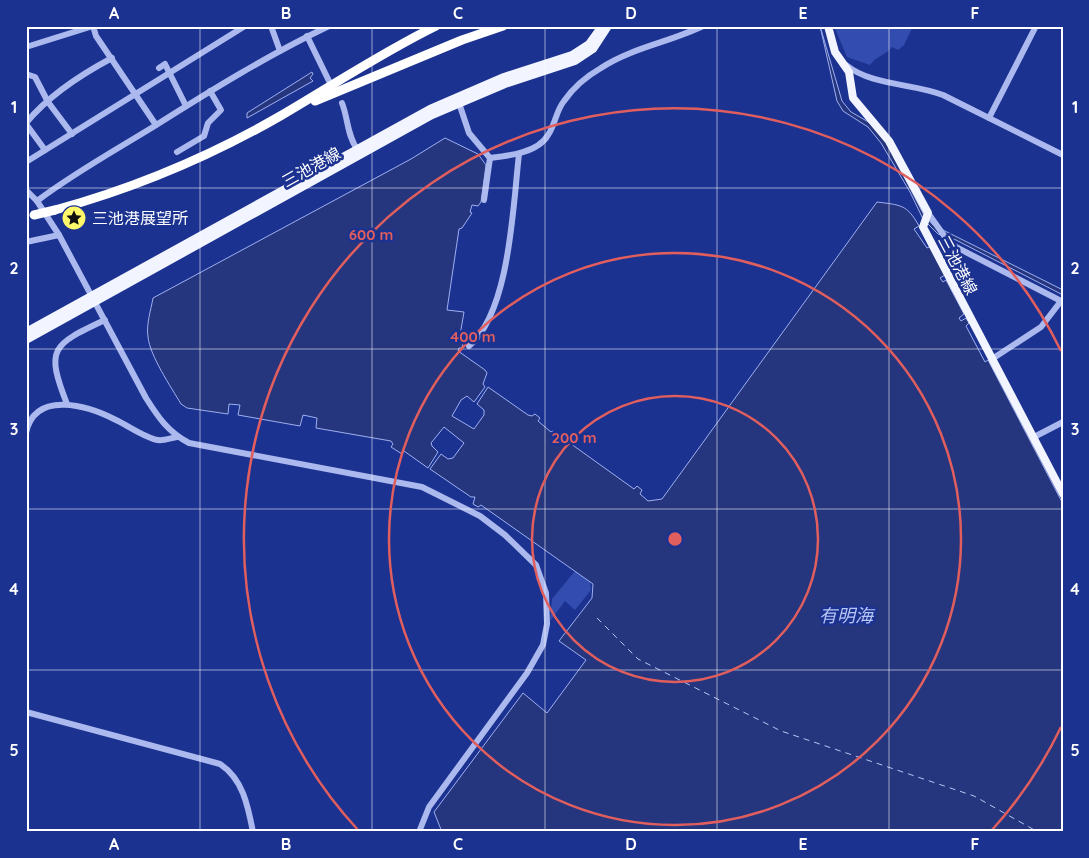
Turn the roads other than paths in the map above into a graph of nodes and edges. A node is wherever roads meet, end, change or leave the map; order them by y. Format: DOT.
graph roads {
  1 [pos="93,26"];
  2 [pos="245,26"];
  3 [pos="271,26"];
  4 [pos="329,26"];
  5 [pos="436,26"];
  6 [pos="503,26"];
  7 [pos="602,26"];
  8 [pos="608,26"];
  9 [pos="703,26"];
  10 [pos="828,26"];
  11 [pos="1036,26"];
  12 [pos="307,36"];
  13 [pos="26,46"];
  14 [pos="280,51"];
  15 [pos="112,58"];
  16 [pos="845,64"];
  17 [pos="158,68"];
  18 [pos="170,71"];
  19 [pos="26,74"];
  20 [pos="329,81"];
  21 [pos="210,91"];
  22 [pos="137,93"];
  23 [pos="457,100"];
  24 [pos="48,102"];
  25 [pos="342,103"];
  26 [pos="186,106"];
  27 [pos="281,115"];
  28 [pos="989,118"];
  29 [pos="26,124"];
  30 [pos="156,124"];
  31 [pos="72,134"];
  32 [pos="45,150"];
  33 [pos="357,150"];
  34 [pos="177,152"];
  35 [pos="519,154"];
  36 [pos="1063,155"];
  37 [pos="490,158"];
  38 [pos="26,162"];
  39 [pos="26,190"];
  40 [pos="484,200"];
  41 [pos="38,201"];
  42 [pos="30,216"];
  43 [pos="926,218"];
  44 [pos="59,235"];
  45 [pos="26,242"];
  46 [pos="93,300"];
  47 [pos="1062,302"];
  48 [pos="105,320"];
  49 [pos="26,332"];
  50 [pos="26,340"];
  51 [pos="469,346"];
  52 [pos="992,359"];
  53 [pos="67,404"];
  54 [pos="1063,422"];
  55 [pos="26,433"];
  56 [pos="177,437"];
  57 [pos="1034,437"];
  58 [pos="1063,494"];
  59 [pos="26,712"];
  60 [pos="253,832"];
  61 [pos="419,832"];
  1 -- 13 [label="street"];
  1 -- 15 [label="street"];
  2 -- 18 [label="street"];
  3 -- 14 [label="street"];
  4 -- 12 [label="street"];
  5 -- 27 [label="highway"];
  6 -- 27 [label="highway"];
  7 -- 23 [label="main road, 三池港線"];
  8 -- 23 [label="main road, 三池港線"];
  9 -- 35 [label="street"];
  10 -- 16 [label="main road, 三池港線"];
  11 -- 28 [label="street"];
  12 -- 14 [label="street"];
  12 -- 20 [label="street"];
  14 -- 21 [label="street"];
  15 -- 22 [label="street"];
  15 -- 24 [label="street"];
  16 -- 28 [label="street"];
  16 -- 43 [label="main road, 三池港線"];
  17 -- 18 [label="street"];
  18 -- 22 [label="street"];
  18 -- 26 [label="street"];
  19 -- 24 [label="street"];
  21 -- 26 [label="street"];
  21 -- 34 [label="street"];
  22 -- 30 [label="street"];
  22 -- 31 [label="street"];
  23 -- 33 [label="main road, 三池港線"];
  23 -- 37 [label="street"];
  23 -- 46 [label="main road, 三池港線"];
  24 -- 29 [label="street"];
  24 -- 31 [label="street"];
  25 -- 33 [label="street"];
  26 -- 30 [label="street"];
  27 -- 42 [label="highway, bridge"];
  28 -- 36 [label="street"];
  29 -- 32 [label="street"];
  30 -- 41 [label="street"];
  31 -- 32 [label="street"];
  32 -- 38 [label="street"];
  33 -- 46 [label="main road, 三池港線"];
  35 -- 37 [label="street"];
  35 -- 51 [label="street"];
  37 -- 40 [label="street"];
  39 -- 41 [label="street"];
  41 -- 44 [label="street"];
  43 -- 47 [label="street"];
  43 -- 52 [label="main road, 三池港線"];
  44 -- 45 [label="street"];
  44 -- 46 [label="street"];
  46 -- 48 [label="street"];
  46 -- 49 [label="main road, 三池港線"];
  46 -- 50 [label="main road, 三池港線"];
  47 -- 52 [label="street"];
  48 -- 53 [label="street"];
  48 -- 56 [label="street"];
  52 -- 57 [label="main road, 三池港線"];
  53 -- 55 [label="street"];
  53 -- 56 [label="street"];
  54 -- 57 [label="street"];
  56 -- 61 [label="street"];
  57 -- 58 [label="main road, 三池港線"];
  59 -- 60 [label="street"];
}
